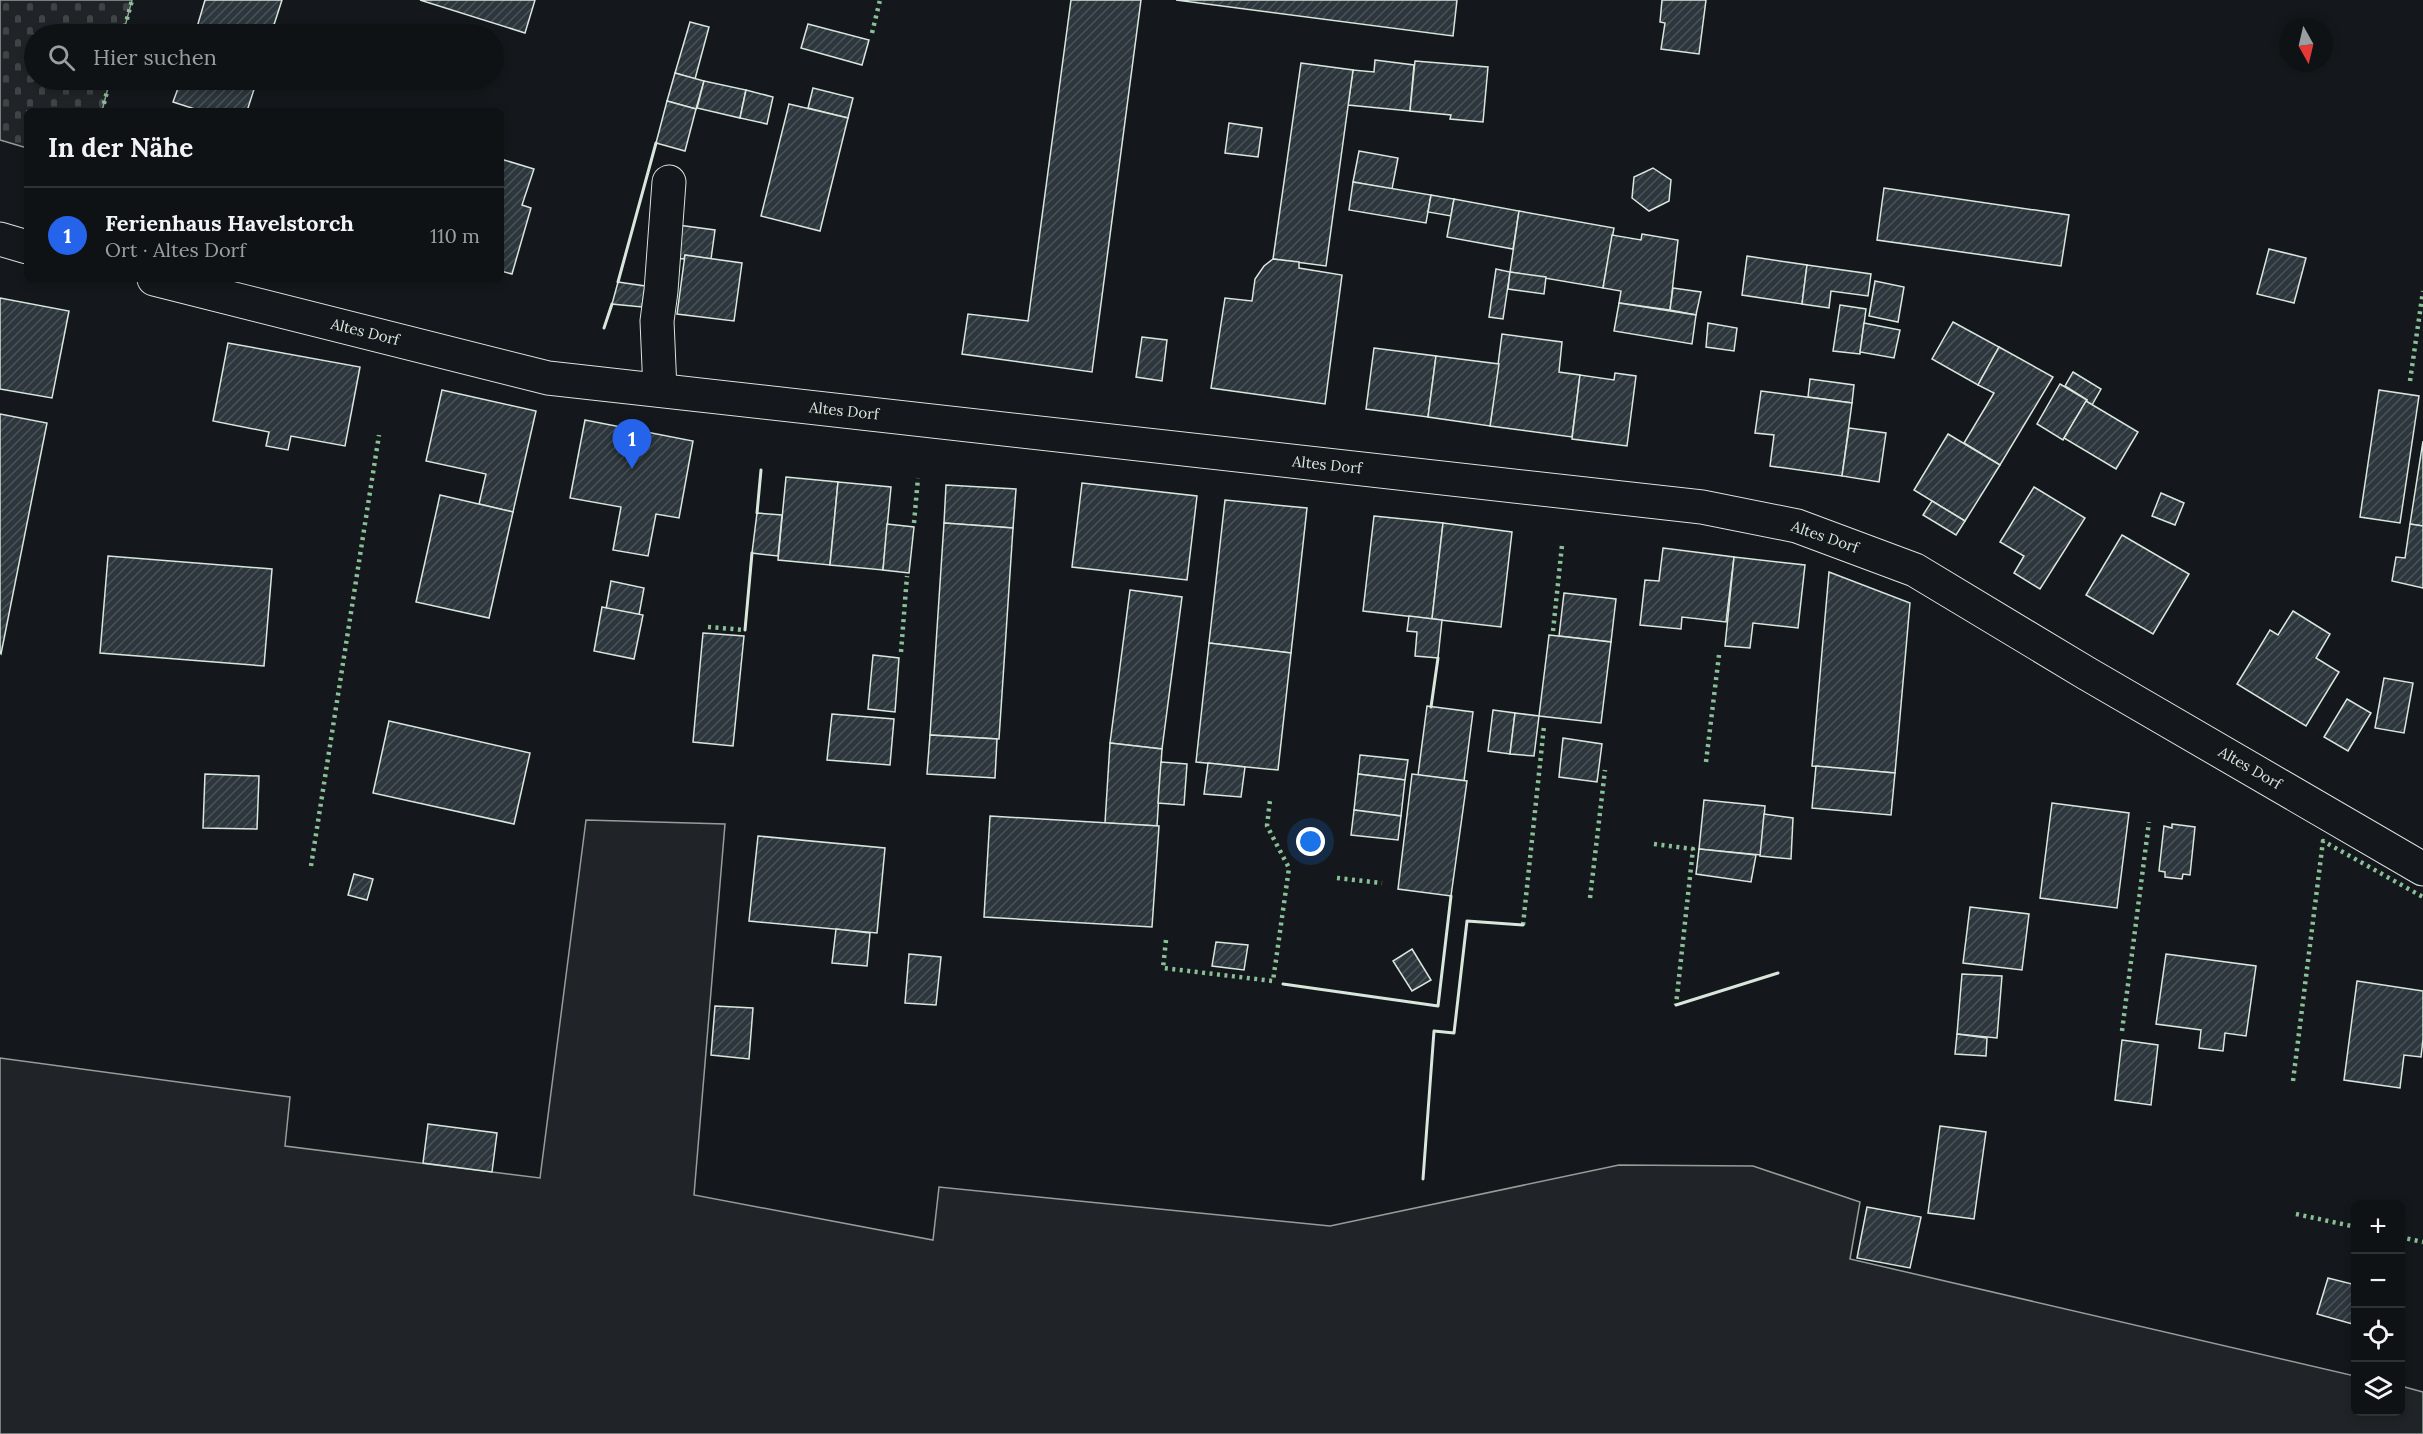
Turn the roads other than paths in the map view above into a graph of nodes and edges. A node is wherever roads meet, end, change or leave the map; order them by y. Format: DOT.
graph roads {
  1 [pos="669,182"];
  2 [pos="0,239"];
  3 [pos="24,246"];
  4 [pos="166,282"];
  5 [pos="660,390"];
  6 [pos="2423,869"];
  1 -- 5 [label="street"];
  2 -- 3 [label="street"];
  4 -- 5 [label="street, Altes Dorf"];
  5 -- 6 [label="street, Altes Dorf"];
}
